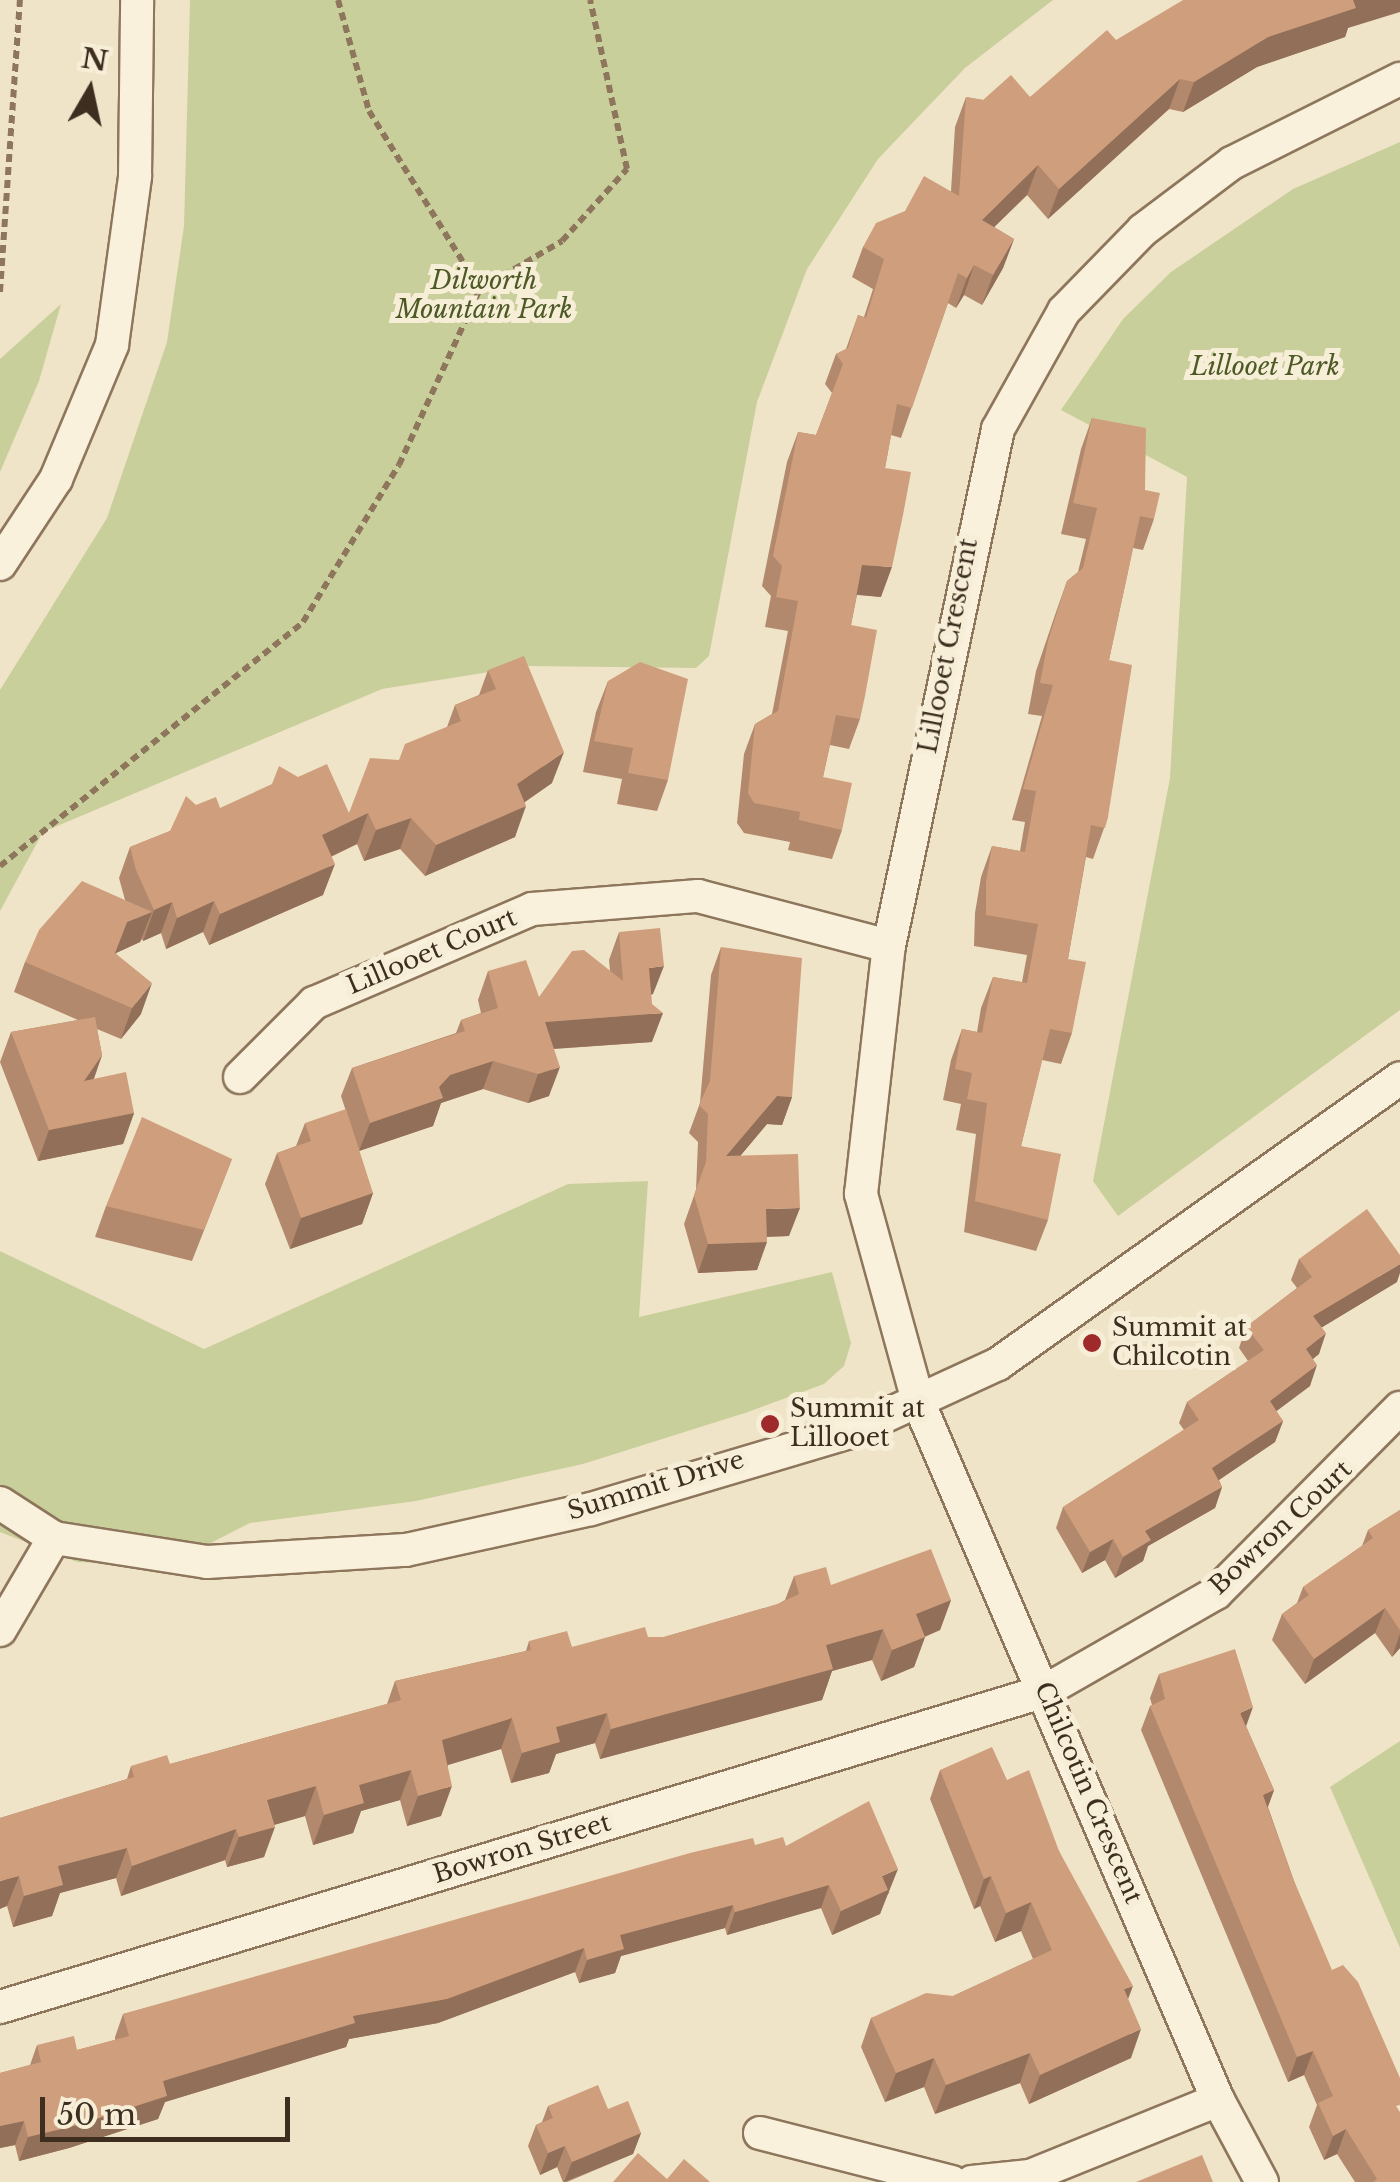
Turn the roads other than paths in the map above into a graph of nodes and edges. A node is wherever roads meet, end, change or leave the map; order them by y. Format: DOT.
graph roads {
  1 [pos="138,0"];
  2 [pos="1400,79"];
  3 [pos="0,564"];
  4 [pos="889,946"];
  5 [pos="240,1077"];
  6 [pos="1400,1078"];
  7 [pos="918,1401"];
  8 [pos="1400,1408"];
  9 [pos="0,1503"];
  10 [pos="54,1538"];
  11 [pos="0,1630"];
  12 [pos="1044,1691"];
  13 [pos="0,2007"];
  14 [pos="1218,2100"];
  15 [pos="760,2133"];
  16 [pos="952,2182"];
  17 [pos="972,2182"];
  18 [pos="1262,2182"];
  1 -- 3 [label="street"];
  2 -- 4 [label="street, Lillooet Crescent"];
  4 -- 5 [label="street, Lillooet Court"];
  4 -- 7 [label="street, Lillooet Crescent"];
  6 -- 7 [label="street, Summit Drive"];
  7 -- 10 [label="street, Summit Drive"];
  7 -- 12 [label="street, Chilcotin Crescent"];
  8 -- 12 [label="street, Bowron Court"];
  9 -- 10 [label="street, Summit Drive"];
  10 -- 11 [label="street"];
  12 -- 13 [label="street, Bowron Street"];
  12 -- 14 [label="street, Chilcotin Crescent"];
  14 -- 17 [label="street"];
  14 -- 18 [label="street, Chilcotin Crescent"];
  15 -- 16 [label="street"];
}
